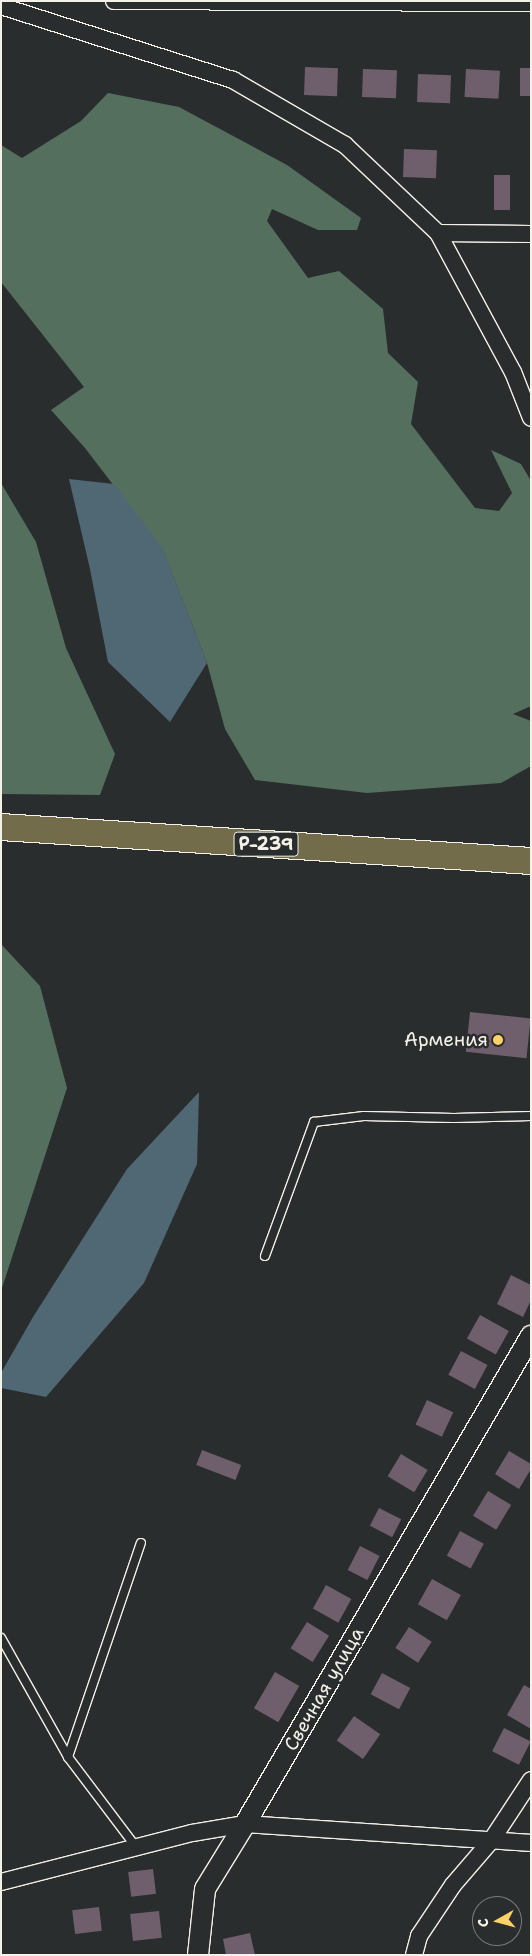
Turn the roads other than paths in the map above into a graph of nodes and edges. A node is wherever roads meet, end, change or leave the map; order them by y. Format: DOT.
graph roads {
  1 [pos="114,1"];
  2 [pos="529,2"];
  3 [pos="1,6"];
  4 [pos="438,233"];
  5 [pos="531,234"];
  6 [pos="531,418"];
  7 [pos="1,827"];
  8 [pos="531,861"];
  9 [pos="531,1116"];
  10 [pos="265,1256"];
  11 [pos="531,1336"];
  12 [pos="141,1543"];
  13 [pos="1,1638"];
  14 [pos="68,1757"];
  15 [pos="531,1780"];
  16 [pos="245,1824"];
  17 [pos="491,1840"];
  18 [pos="531,1843"];
  19 [pos="136,1847"];
  20 [pos="1,1882"];
  21 [pos="198,1955"];
  22 [pos="414,1955"];
  1 -- 2 [label="street"];
  3 -- 4 [label="street"];
  4 -- 5 [label="street"];
  4 -- 6 [label="street"];
  7 -- 8 [label="highway, Р-239"];
  9 -- 10 [label="lane"];
  11 -- 16 [label="street, Свечная улица"];
  12 -- 14 [label="lane"];
  13 -- 14 [label="lane"];
  14 -- 19 [label="lane"];
  15 -- 17 [label="street"];
  16 -- 17 [label="street"];
  16 -- 19 [label="street"];
  16 -- 21 [label="street, Свечная улица"];
  17 -- 18 [label="street"];
  17 -- 22 [label="street"];
  19 -- 20 [label="street"];
}
